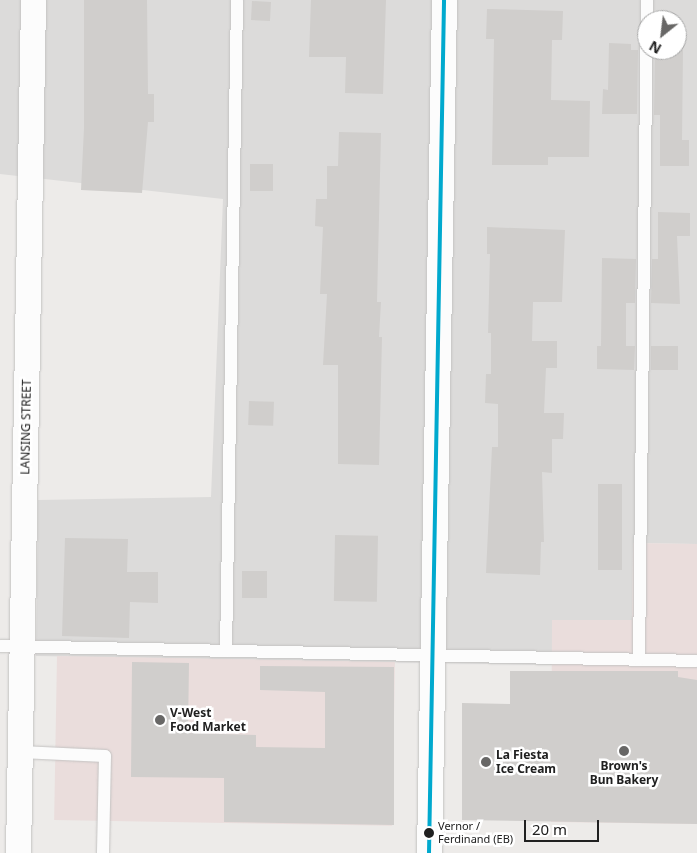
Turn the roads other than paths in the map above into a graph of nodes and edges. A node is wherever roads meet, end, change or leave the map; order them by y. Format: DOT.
graph roads {
  1 [pos="33,0"];
  2 [pos="237,0"];
  3 [pos="444,0"];
  4 [pos="647,0"];
  5 [pos="12,647"];
  6 [pos="226,651"];
  7 [pos="433,655"];
  8 [pos="639,659"];
  9 [pos="697,661"];
  10 [pos="21,752"];
  11 [pos="18,853"];
  12 [pos="103,853"];
  13 [pos="429,853"];
  1 -- 5 [label="street, LANSING STREET"];
  2 -- 6 [label="lane"];
  3 -- 7 [label="street"];
  4 -- 8 [label="lane"];
  5 -- 6 [label="lane"];
  5 -- 10 [label="street, LANSING STREET"];
  6 -- 7 [label="lane"];
  7 -- 8 [label="lane"];
  7 -- 13 [label="street"];
  8 -- 9 [label="lane"];
  10 -- 11 [label="street, LANSING STREET"];
  10 -- 12 [label="lane"];
}
